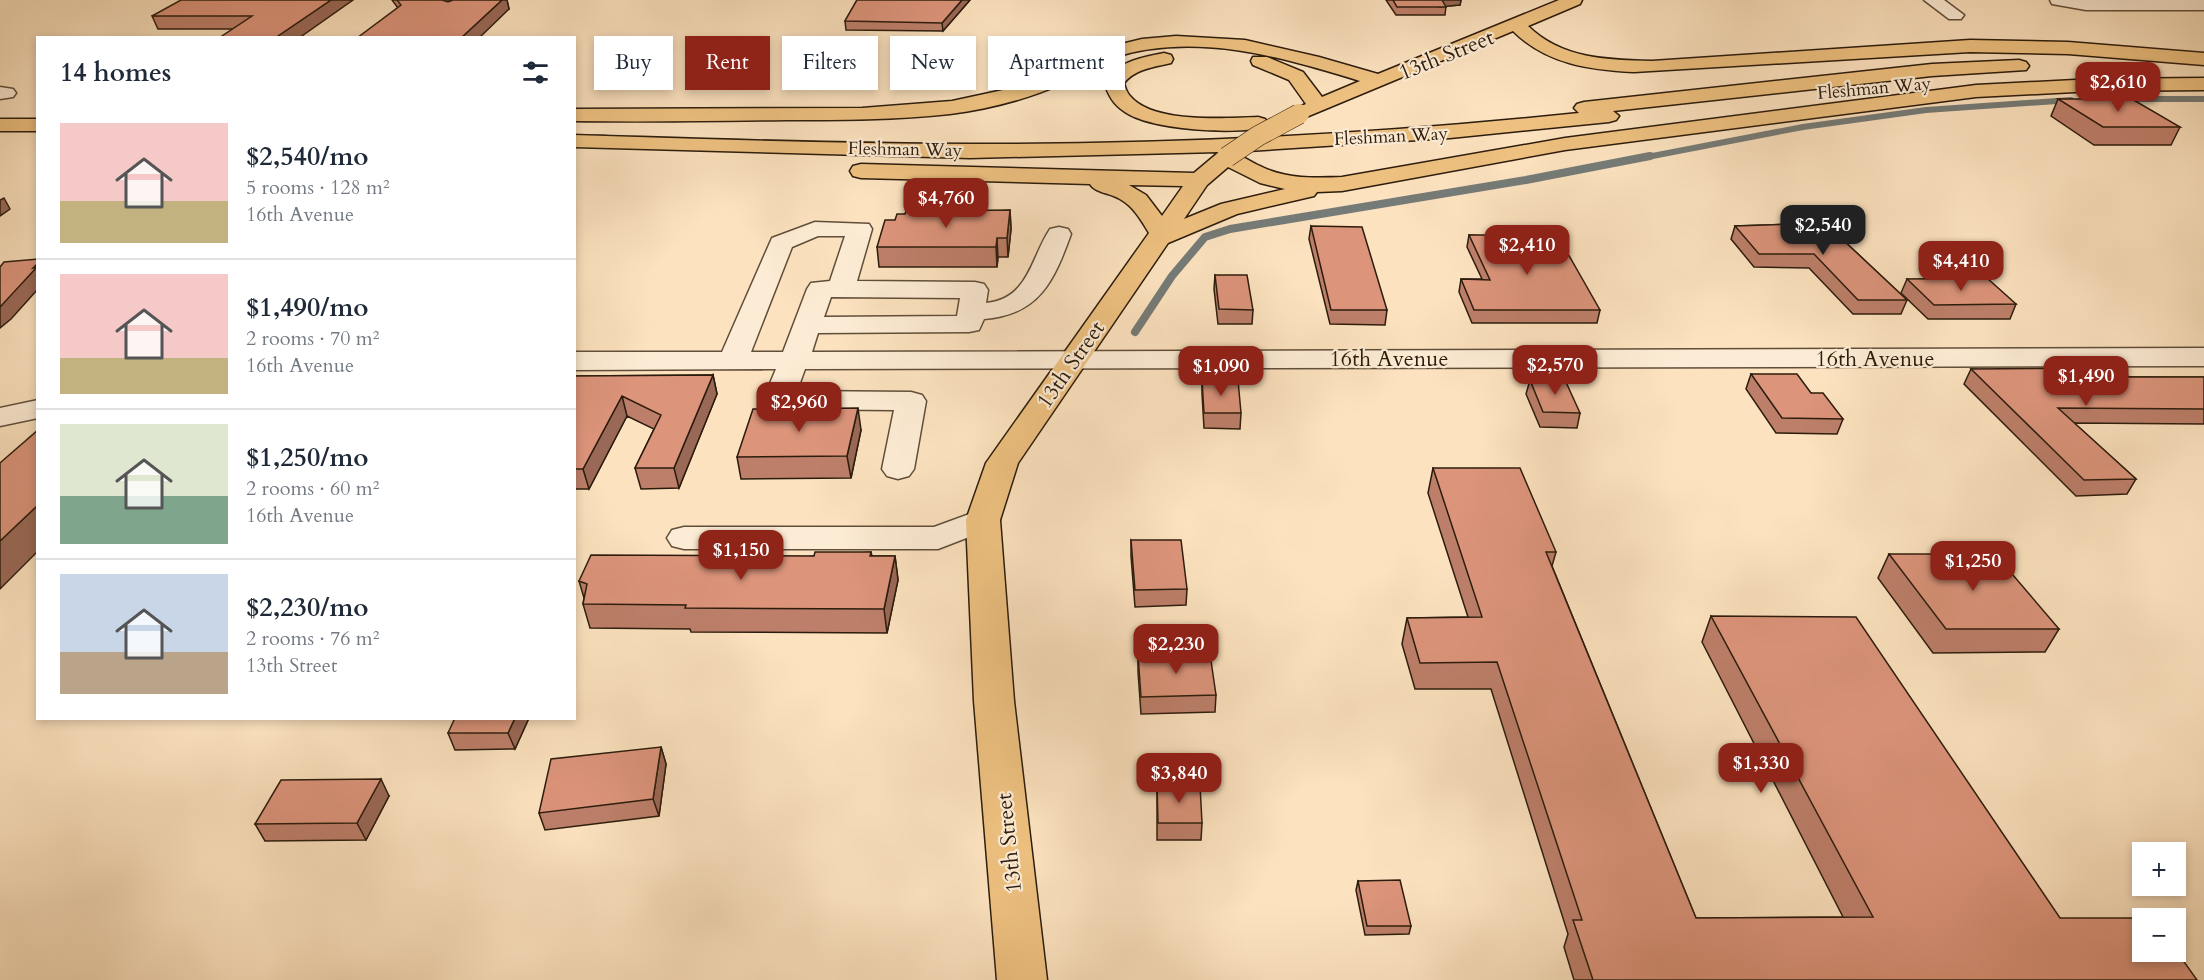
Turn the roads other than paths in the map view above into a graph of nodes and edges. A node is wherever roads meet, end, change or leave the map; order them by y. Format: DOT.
graph roads {
  1 [pos="1574,0"];
  2 [pos="1932,0"];
  3 [pos="2058,0"];
  4 [pos="2098,2"];
  5 [pos="2149,2"];
  6 [pos="2204,5"];
  7 [pos="1955,15"];
  8 [pos="1517,25"];
  9 [pos="2204,59"];
  10 [pos="2204,68"];
  11 [pos="2204,78"];
  12 [pos="1379,81"];
  13 [pos="2204,84"];
  14 [pos="1308,110"];
  15 [pos="0,114"];
  16 [pos="36,114"];
  17 [pos="576,115"];
  18 [pos="1511,115"];
  19 [pos="0,125"];
  20 [pos="36,125"];
  21 [pos="576,128"];
  22 [pos="576,141"];
  23 [pos="576,155"];
  24 [pos="1227,157"];
  25 [pos="988,175"];
  26 [pos="1199,180"];
  27 [pos="1342,184"];
  28 [pos="1059,234"];
  29 [pos="1159,236"];
  30 [pos="841,289"];
  31 [pos="971,312"];
  32 [pos="807,325"];
  33 [pos="2204,357"];
  34 [pos="1073,359"];
  35 [pos="733,360"];
  36 [pos="796,360"];
  37 [pos="576,361"];
  38 [pos="36,409"];
  39 [pos="0,417"];
  40 [pos="898,469"];
  41 [pos="983,520"];
  42 [pos="684,538"];
  43 [pos="1022,980"];
  1 -- 8 [label="main road, 13th Street"];
  2 -- 7 [label="street"];
  3 -- 4 [label="street"];
  4 -- 5 [label="street"];
  5 -- 6 [label="street"];
  8 -- 9 [label="main road"];
  8 -- 12 [label="main road, 13th Street"];
  10 -- 18 [label="main road, Fleshman Way"];
  11 -- 22 [label="main road, Fleshman Way"];
  12 -- 14 [label="main road, 13th Street"];
  12 -- 17 [label="main road"];
  13 -- 27 [label="main road"];
  14 -- 18 [label="main road"];
  14 -- 24 [label="main road, 13th Street, bridge"];
  15 -- 16 [label="main road"];
  18 -- 21 [label="main road, Fleshman Way"];
  19 -- 20 [label="main road"];
  23 -- 25 [label="main road"];
  24 -- 26 [label="main road, 13th Street"];
  24 -- 27 [label="main road"];
  25 -- 26 [label="main road"];
  25 -- 29 [label="main road"];
  26 -- 29 [label="main road, 13th Street"];
  27 -- 29 [label="main road"];
  28 -- 31 [label="street"];
  29 -- 34 [label="main road, 13th Street"];
  30 -- 31 [label="street"];
  30 -- 32 [label="street"];
  30 -- 35 [label="street"];
  31 -- 32 [label="street"];
  32 -- 36 [label="street"];
  33 -- 34 [label="street, 16th Avenue"];
  34 -- 36 [label="street, 16th Avenue"];
  34 -- 41 [label="main road, 13th Street"];
  35 -- 36 [label="street, 16th Avenue"];
  35 -- 37 [label="street, 16th Avenue"];
  36 -- 40 [label="street"];
  38 -- 39 [label="street"];
  41 -- 42 [label="street"];
  41 -- 43 [label="main road, 13th Street"];
}
